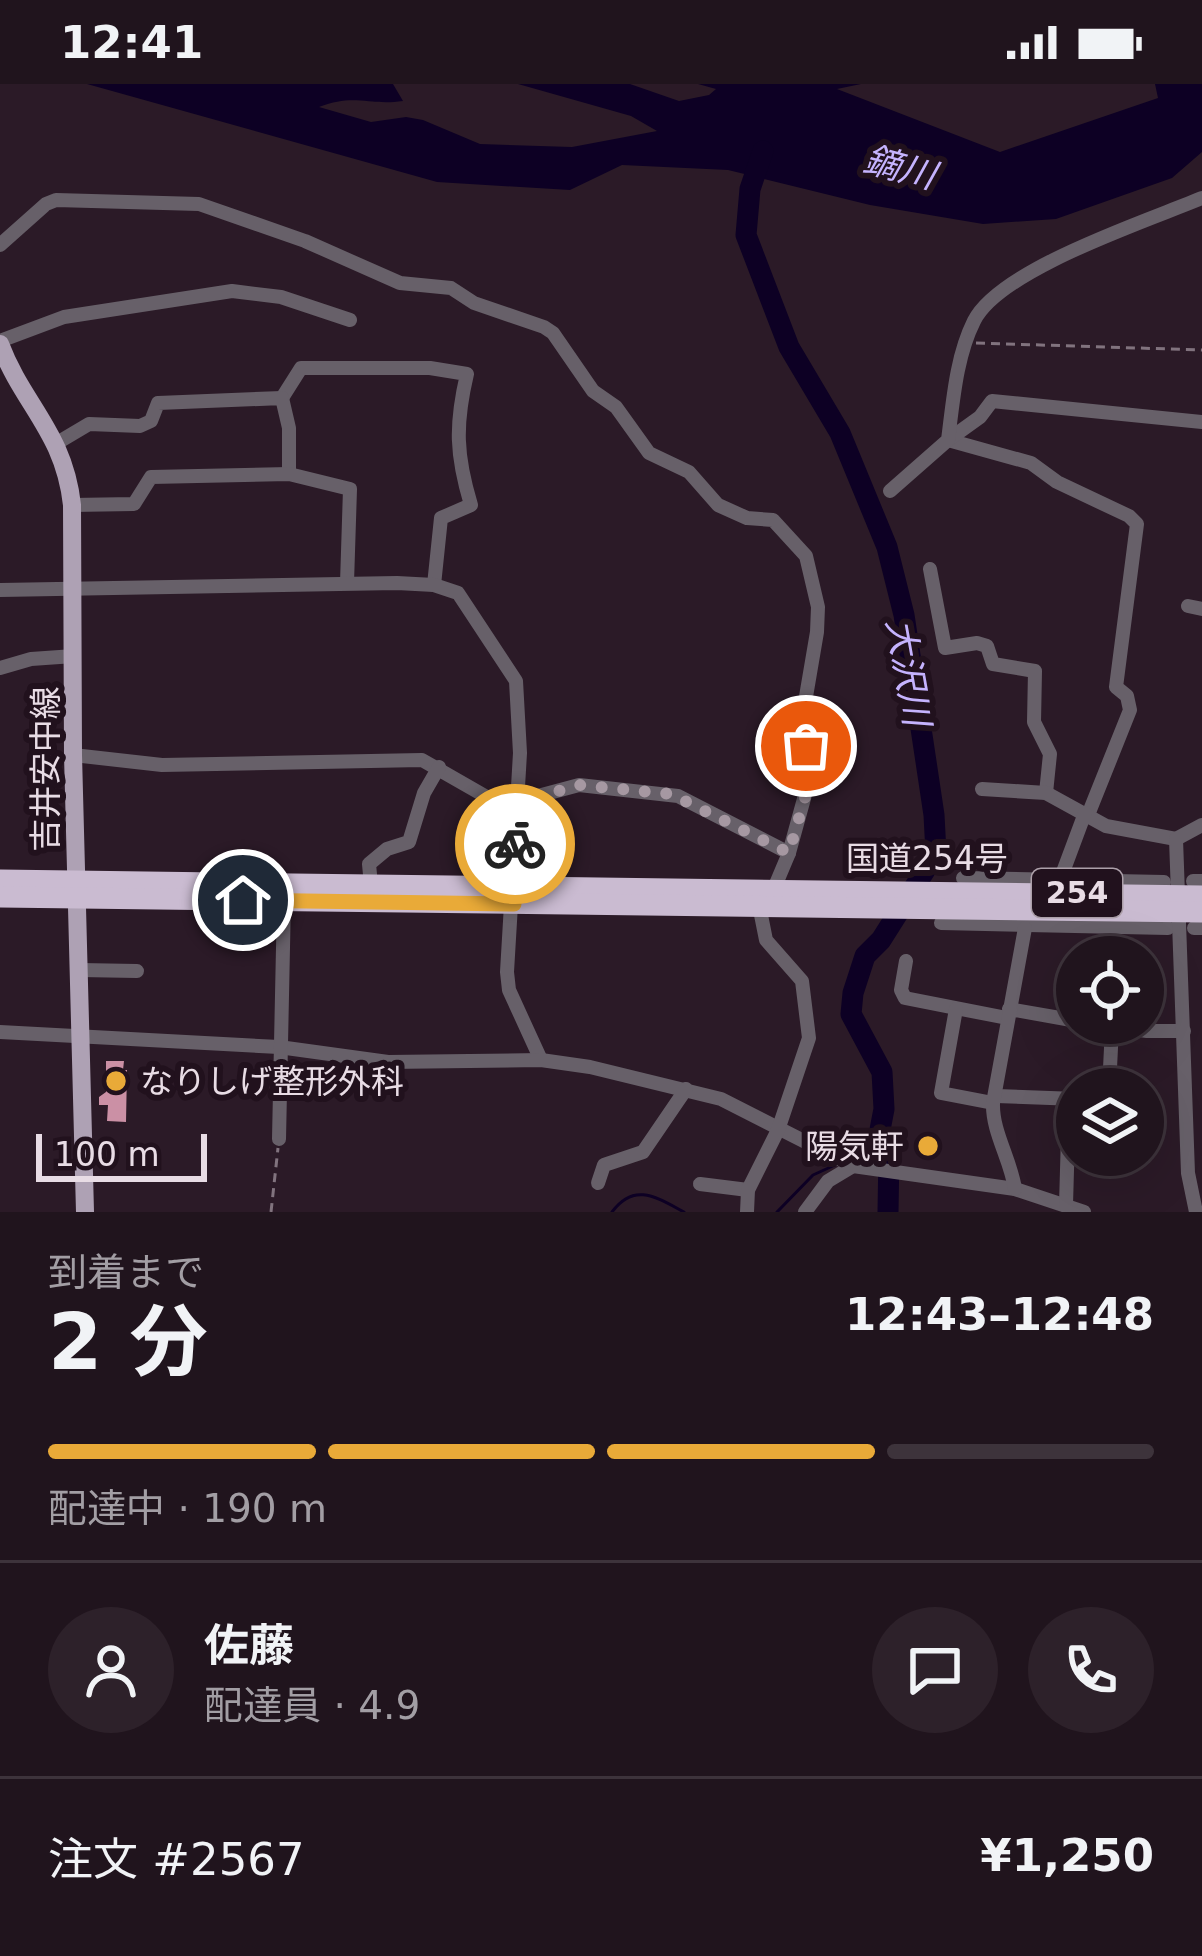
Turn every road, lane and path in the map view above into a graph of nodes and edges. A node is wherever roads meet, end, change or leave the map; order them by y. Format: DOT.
graph roads {
  1 [pos="1202,198"];
  2 [pos="0,245"];
  3 [pos="350,320"];
  4 [pos="0,342"];
  5 [pos="966,343"];
  6 [pos="1202,350"];
  7 [pos="4,367"];
  8 [pos="281,398"];
  9 [pos="1202,422"];
  10 [pos="948,440"];
  11 [pos="57,443"];
  12 [pos="290,474"];
  13 [pos="890,490"];
  14 [pos="71,505"];
  15 [pos="930,568"];
  16 [pos="347,583"];
  17 [pos="434,585"];
  18 [pos="74,589"];
  19 [pos="0,590"];
  20 [pos="74,656"];
  21 [pos="0,668"];
  22 [pos="73,755"];
  23 [pos="439,767"];
  24 [pos="982,789"];
  25 [pos="1046,793"];
  26 [pos="515,804"];
  27 [pos="1086,814"];
  28 [pos="1202,825"];
  29 [pos="1176,839"];
  30 [pos="789,853"];
  31 [pos="0,880"];
  32 [pos="1060,880"];
  33 [pos="371,885"];
  34 [pos="76,890"];
  35 [pos="514,895"];
  36 [pos="0,897"];
  37 [pos="766,898"];
  38 [pos="284,900"];
  39 [pos="949,900"];
  40 [pos="1189,904"];
  41 [pos="1100,910"];
  42 [pos="1064,927"];
  43 [pos="1025,928"];
  44 [pos="906,961"];
  45 [pos="80,970"];
  46 [pos="137,971"];
  47 [pos="956,1009"];
  48 [pos="1008,1014"];
  49 [pos="1056,1019"];
  50 [pos="1164,1029"];
  51 [pos="1184,1031"];
  52 [pos="0,1033"];
  53 [pos="83,1039"];
  54 [pos="279,1047"];
  55 [pos="541,1060"];
  56 [pos="1194,1071"];
  57 [pos="686,1089"];
  58 [pos="1056,1099"];
  59 [pos="994,1100"];
  60 [pos="778,1130"];
  61 [pos="279,1139"];
  62 [pos="851,1166"];
  63 [pos="1068,1176"];
  64 [pos="598,1184"];
  65 [pos="700,1184"];
  66 [pos="1016,1189"];
  67 [pos="748,1190"];
  68 [pos="1048,1205"];
  69 [pos="1066,1205"];
  70 [pos="85,1212"];
  71 [pos="271,1212"];
  72 [pos="747,1212"];
  73 [pos="805,1212"];
  74 [pos="1084,1212"];
  75 [pos="1196,1212"];
  1 -- 5 [label="street"];
  2 -- 30 [label="street"];
  3 -- 4 [label="street"];
  4 -- 7 [label="main road, 吉井安中線"];
  5 -- 6 [label="path"];
  5 -- 10 [label="street"];
  7 -- 11 [label="main road, 吉井安中線"];
  8 -- 11 [label="street"];
  8 -- 12 [label="street"];
  8 -- 17 [label="street"];
  9 -- 10 [label="street"];
  10 -- 13 [label="street"];
  10 -- 27 [label="street"];
  11 -- 14 [label="main road, 吉井安中線"];
  12 -- 14 [label="street"];
  12 -- 16 [label="street"];
  14 -- 18 [label="main road, 吉井安中線"];
  15 -- 25 [label="street"];
  16 -- 17 [label="street"];
  16 -- 18 [label="street"];
  17 -- 26 [label="street"];
  18 -- 19 [label="street"];
  18 -- 20 [label="main road, 吉井安中線"];
  20 -- 21 [label="street"];
  20 -- 22 [label="main road, 吉井安中線"];
  22 -- 23 [label="street"];
  22 -- 34 [label="main road, 吉井安中線"];
  23 -- 26 [label="street"];
  23 -- 33 [label="street"];
  24 -- 25 [label="street"];
  25 -- 27 [label="street"];
  26 -- 30 [label="street"];
  26 -- 35 [label="street"];
  27 -- 29 [label="street"];
  27 -- 32 [label="street"];
  28 -- 29 [label="street"];
  29 -- 40 [label="street"];
  30 -- 37 [label="street"];
  31 -- 34 [label="highway, 254"];
  32 -- 39 [label="street"];
  32 -- 40 [label="street"];
  33 -- 34 [label="highway, 国道254号 / 254"];
  33 -- 35 [label="highway, 国道254号 / 254"];
  34 -- 36 [label="highway, 254"];
  34 -- 38 [label="highway, 国道254号 / 254"];
  34 -- 45 [label="main road, 吉井安中線"];
  35 -- 37 [label="highway, 国道254号 / 254"];
  35 -- 38 [label="highway, 国道254号 / 254"];
  35 -- 55 [label="street"];
  37 -- 39 [label="highway, 国道254号 / 254"];
  37 -- 60 [label="street"];
  38 -- 54 [label="street"];
  39 -- 40 [label="highway, 国道254号 / 254"];
  39 -- 41 [label="highway, 国道254号 / 254"];
  39 -- 43 [label="street"];
  40 -- 41 [label="highway, 国道254号 / 254"];
  40 -- 42 [label="street"];
  40 -- 51 [label="street"];
  41 -- 42 [label="street"];
  42 -- 43 [label="street"];
  43 -- 48 [label="street"];
  44 -- 47 [label="street"];
  45 -- 46 [label="street"];
  45 -- 53 [label="main road, 吉井安中線"];
  47 -- 48 [label="street"];
  47 -- 59 [label="street"];
  48 -- 49 [label="street"];
  48 -- 59 [label="street"];
  50 -- 51 [label="street"];
  51 -- 56 [label="street"];
  52 -- 53 [label="street"];
  53 -- 54 [label="street"];
  53 -- 70 [label="main road, 吉井安中線"];
  54 -- 55 [label="street"];
  54 -- 61 [label="street"];
  55 -- 57 [label="street"];
  56 -- 75 [label="street"];
  57 -- 60 [label="street"];
  57 -- 64 [label="street"];
  58 -- 59 [label="street"];
  59 -- 66 [label="street"];
  60 -- 62 [label="street"];
  60 -- 67 [label="street"];
  61 -- 71 [label="path"];
  62 -- 66 [label="street"];
  62 -- 73 [label="street"];
  63 -- 69 [label="street"];
  65 -- 67 [label="street"];
  66 -- 68 [label="street"];
  67 -- 72 [label="street"];
  68 -- 69 [label="street"];
  69 -- 74 [label="street"];
}
